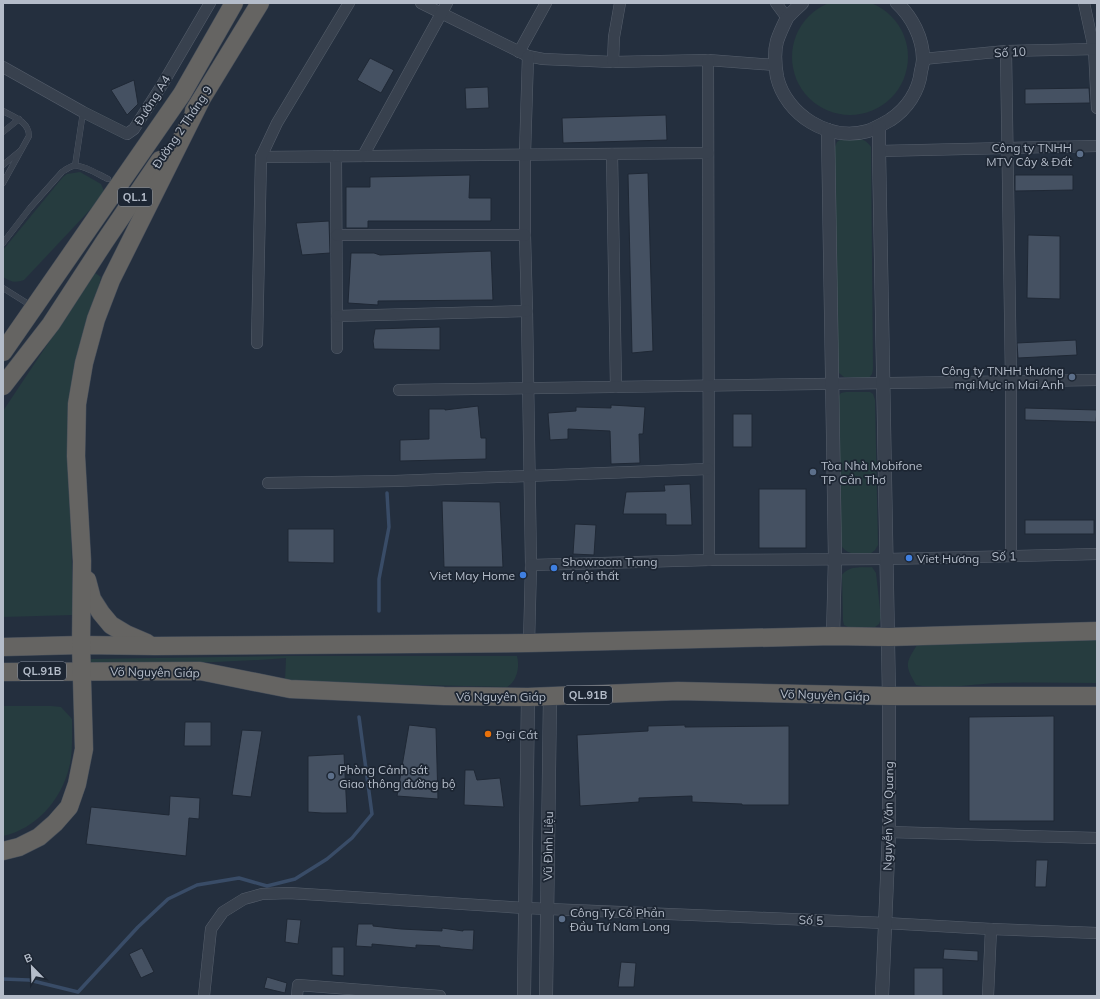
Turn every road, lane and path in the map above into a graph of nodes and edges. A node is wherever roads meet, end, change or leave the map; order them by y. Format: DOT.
graph roads {
  1 [pos="210,3"];
  2 [pos="234,3"];
  3 [pos="260,3"];
  4 [pos="350,3"];
  5 [pos="421,3"];
  6 [pos="447,3"];
  7 [pos="546,3"];
  8 [pos="620,3"];
  9 [pos="776,3"];
  10 [pos="802,3"];
  11 [pos="898,3"];
  12 [pos="1084,3"];
  13 [pos="441,13"];
  14 [pos="787,18"];
  15 [pos="1096,50"];
  16 [pos="1006,51"];
  17 [pos="524,54"];
  18 [pos="923,58"];
  19 [pos="708,60"];
  20 [pos="613,62"];
  21 [pos="775,65"];
  22 [pos="3,67"];
  23 [pos="200,102"];
  24 [pos="1097,108"];
  25 [pos="3,111"];
  26 [pos="83,112"];
  27 [pos="18,120"];
  28 [pos="879,127"];
  29 [pos="828,130"];
  30 [pos="3,132"];
  31 [pos="1097,146"];
  32 [pos="1008,148"];
  33 [pos="23,149"];
  34 [pos="879,151"];
  35 [pos="708,153"];
  36 [pos="525,154"];
  37 [pos="612,154"];
  38 [pos="336,156"];
  39 [pos="363,156"];
  40 [pos="261,157"];
  41 [pos="3,165"];
  42 [pos="75,166"];
  43 [pos="108,179"];
  44 [pos="3,183"];
  45 [pos="87,231"];
  46 [pos="337,235"];
  47 [pos="525,235"];
  48 [pos="3,243"];
  49 [pos="3,288"];
  50 [pos="30,305"];
  51 [pos="527,311"];
  52 [pos="337,316"];
  53 [pos="3,335"];
  54 [pos="256,343"];
  55 [pos="337,348"];
  56 [pos="3,352"];
  57 [pos="1097,380"];
  58 [pos="1011,381"];
  59 [pos="883,383"];
  60 [pos="832,384"];
  61 [pos="708,385"];
  62 [pos="3,386"];
  63 [pos="616,387"];
  64 [pos="528,388"];
  65 [pos="399,390"];
  66 [pos="708,469"];
  67 [pos="529,476"];
  68 [pos="268,483"];
  69 [pos="1097,554"];
  70 [pos="1011,556"];
  71 [pos="835,558"];
  72 [pos="887,559"];
  73 [pos="709,560"];
  74 [pos="82,561"];
  75 [pos="531,565"];
  76 [pos="1097,631"];
  77 [pos="833,636"];
  78 [pos="889,637"];
  79 [pos="529,643"];
  80 [pos="81,645"];
  81 [pos="155,646"];
  82 [pos="3,647"];
  83 [pos="81,671"];
  84 [pos="3,672"];
  85 [pos="550,696"];
  86 [pos="889,696"];
  87 [pos="1097,696"];
  88 [pos="528,697"];
  89 [pos="889,832"];
  90 [pos="1097,838"];
  91 [pos="3,851"];
  92 [pos="526,908"];
  93 [pos="547,909"];
  94 [pos="885,923"];
  95 [pos="991,929"];
  96 [pos="1097,933"];
  97 [pos="298,991"];
  98 [pos="204,996"];
  99 [pos="440,996"];
  100 [pos="524,996"];
  101 [pos="546,996"];
  102 [pos="882,996"];
  103 [pos="988,996"];
  1 -- 26 [label="street, Đường A4"];
  2 -- 45 [label="highway, Đường 2 Tháng 9 / QL.1"];
  3 -- 23 [label="highway, Đường 2 Tháng 9 / QL.1"];
  4 -- 40 [label="street"];
  5 -- 13 [label="street"];
  6 -- 13 [label="street"];
  7 -- 17 [label="street"];
  8 -- 20 [label="street"];
  9 -- 14 [label="street"];
  10 -- 14 [label="street"];
  11 -- 18 [label="street"];
  12 -- 15 [label="street"];
  13 -- 17 [label="street"];
  13 -- 39 [label="street"];
  14 -- 21 [label="street"];
  15 -- 16 [label="street, Số 10"];
  15 -- 24 [label="street"];
  16 -- 18 [label="street, Số 10"];
  16 -- 32 [label="street"];
  17 -- 20 [label="street"];
  17 -- 36 [label="street"];
  18 -- 28 [label="street"];
  19 -- 20 [label="street"];
  19 -- 21 [label="street"];
  19 -- 35 [label="street"];
  21 -- 29 [label="street"];
  22 -- 26 [label="street, Đường A4"];
  23 -- 62 [label="highway, Đường 2 Tháng 9 / QL.1"];
  23 -- 74 [label="highway"];
  25 -- 27 [label="lane"];
  26 -- 42 [label="lane"];
  27 -- 30 [label="lane"];
  27 -- 33 [label="lane"];
  28 -- 29 [label="street"];
  28 -- 34 [label="street, Nguyễn Văn Quang"];
  29 -- 60 [label="street"];
  31 -- 32 [label="street"];
  32 -- 34 [label="street"];
  32 -- 58 [label="street"];
  33 -- 41 [label="lane"];
  33 -- 44 [label="lane"];
  34 -- 59 [label="street, Nguyễn Văn Quang"];
  35 -- 37 [label="street"];
  35 -- 61 [label="street"];
  36 -- 37 [label="street"];
  36 -- 39 [label="street"];
  36 -- 47 [label="street"];
  37 -- 63 [label="street"];
  38 -- 39 [label="street"];
  38 -- 40 [label="street"];
  38 -- 46 [label="street"];
  40 -- 54 [label="street"];
  42 -- 43 [label="lane"];
  42 -- 48 [label="lane"];
  45 -- 50 [label="highway"];
  45 -- 56 [label="highway, Đường 2 Tháng 9 / QL.1"];
  46 -- 47 [label="street"];
  46 -- 52 [label="street"];
  47 -- 51 [label="street"];
  49 -- 50 [label="lane"];
  50 -- 53 [label="highway"];
  51 -- 52 [label="street"];
  51 -- 64 [label="street"];
  52 -- 55 [label="street"];
  57 -- 58 [label="street"];
  58 -- 59 [label="street"];
  58 -- 70 [label="street"];
  59 -- 60 [label="street"];
  59 -- 72 [label="street, Nguyễn Văn Quang"];
  60 -- 61 [label="street"];
  60 -- 71 [label="street"];
  61 -- 63 [label="street"];
  61 -- 66 [label="street"];
  63 -- 64 [label="street"];
  64 -- 65 [label="street"];
  64 -- 67 [label="street"];
  66 -- 67 [label="street"];
  66 -- 73 [label="street"];
  67 -- 68 [label="street"];
  67 -- 75 [label="street"];
  69 -- 70 [label="street, Số 1"];
  70 -- 72 [label="street, Số 1"];
  71 -- 72 [label="street, Số 1"];
  71 -- 73 [label="street, Số 1"];
  71 -- 77 [label="street"];
  72 -- 78 [label="street, Nguyễn Văn Quang"];
  73 -- 75 [label="street, Số 1"];
  74 -- 80 [label="highway"];
  74 -- 81 [label="highway"];
  75 -- 79 [label="street"];
  76 -- 78 [label="highway, QL.91B"];
  77 -- 78 [label="highway, QL.91B"];
  77 -- 79 [label="highway, QL.91B"];
  78 -- 86 [label="street, Nguyễn Văn Quang"];
  79 -- 81 [label="highway, QL.91B"];
  80 -- 81 [label="highway, QL.91B"];
  80 -- 82 [label="highway, QL.91B"];
  80 -- 83 [label="highway"];
  83 -- 84 [label="highway, Võ Nguyên Giáp / QL.91B"];
  83 -- 88 [label="highway, Võ Nguyên Giáp / QL.91B"];
  83 -- 91 [label="highway"];
  85 -- 86 [label="highway, Võ Nguyên Giáp / QL.91B"];
  85 -- 88 [label="highway, Võ Nguyên Giáp / QL.91B"];
  85 -- 93 [label="street, Vũ Đình Liệu"];
  86 -- 87 [label="highway, Võ Nguyên Giáp / QL.91B"];
  86 -- 89 [label="street, Nguyễn Văn Quang"];
  88 -- 92 [label="street, Vũ Đình Liệu"];
  89 -- 90 [label="street"];
  89 -- 94 [label="street, Nguyễn Văn Quang"];
  92 -- 93 [label="street, Số 5"];
  92 -- 98 [label="street, Số 5"];
  92 -- 100 [label="street, Vũ Đình Liệu"];
  93 -- 94 [label="street, Số 5"];
  93 -- 101 [label="street, Vũ Đình Liệu"];
  94 -- 95 [label="street, Số 5"];
  94 -- 102 [label="street, Nguyễn Văn Quang"];
  95 -- 96 [label="street, Số 5"];
  95 -- 103 [label="street"];
  97 -- 99 [label="street"];
}
